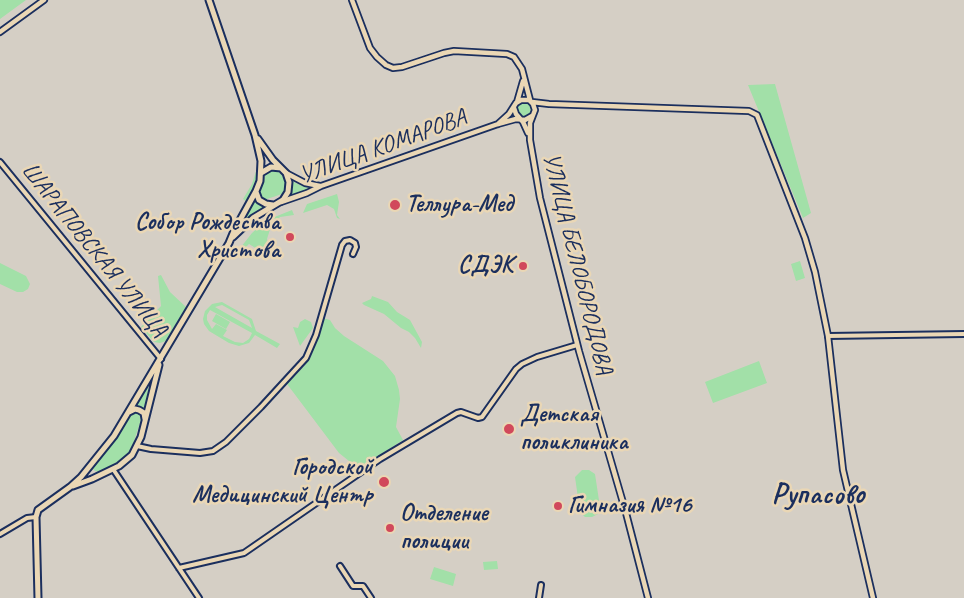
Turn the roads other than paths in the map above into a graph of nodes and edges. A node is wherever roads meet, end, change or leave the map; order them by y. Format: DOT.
graph roads {
  1 [pos="44,0"];
  2 [pos="209,0"];
  3 [pos="352,0"];
  4 [pos="0,32"];
  5 [pos="524,77"];
  6 [pos="531,101"];
  7 [pos="516,104"];
  8 [pos="549,104"];
  9 [pos="533,114"];
  10 [pos="520,119"];
  11 [pos="498,124"];
  12 [pos="255,135"];
  13 [pos="530,140"];
  14 [pos="0,162"];
  15 [pos="281,169"];
  16 [pos="261,173"];
  17 [pos="286,173"];
  18 [pos="321,186"];
  19 [pos="256,191"];
  20 [pos="277,204"];
  21 [pos="229,243"];
  22 [pos="353,254"];
  23 [pos="964,334"];
  24 [pos="828,336"];
  25 [pos="577,345"];
  26 [pos="161,358"];
  27 [pos="128,412"];
  28 [pos="146,419"];
  29 [pos="137,446"];
  30 [pos="91,466"];
  31 [pos="113,469"];
  32 [pos="102,475"];
  33 [pos="70,487"];
  34 [pos="36,517"];
  35 [pos="0,534"];
  36 [pos="340,566"];
  37 [pos="179,568"];
  38 [pos="540,585"];
  39 [pos="38,598"];
  40 [pos="199,598"];
  41 [pos="371,598"];
  42 [pos="539,598"];
  43 [pos="648,598"];
  44 [pos="873,598"];
  1 -- 4 [label="street"];
  2 -- 12 [label="main road"];
  3 -- 5 [label="street"];
  5 -- 6 [label="street"];
  5 -- 7 [label="street"];
  6 -- 7 [label="street"];
  6 -- 8 [label="street"];
  6 -- 9 [label="street"];
  7 -- 10 [label="street"];
  7 -- 11 [label="street, УЛИЦА КОМАРОВА"];
  8 -- 9 [label="street"];
  8 -- 24 [label="street"];
  9 -- 10 [label="street"];
  9 -- 13 [label="street, УЛИЦА БЕЛОБОРОДОВА"];
  10 -- 11 [label="street, УЛИЦА КОМАРОВА"];
  10 -- 13 [label="street, УЛИЦА БЕЛОБОРОДОВА"];
  11 -- 18 [label="street, УЛИЦА КОМАРОВА"];
  12 -- 15 [label="main road"];
  12 -- 16 [label="main road"];
  13 -- 25 [label="street, УЛИЦА БЕЛОБОРОДОВА"];
  14 -- 26 [label="street, ШАРАПОВСКАЯ УЛИЦА"];
  15 -- 16 [label="main road"];
  15 -- 17 [label="main road"];
  16 -- 19 [label="main road"];
  17 -- 18 [label="street"];
  17 -- 20 [label="main road"];
  18 -- 20 [label="street, УЛИЦА КОМАРОВА"];
  19 -- 20 [label="main road"];
  19 -- 21 [label="main road"];
  20 -- 21 [label="main road"];
  21 -- 26 [label="main road"];
  22 -- 29 [label="street"];
  23 -- 24 [label="street"];
  24 -- 44 [label="street"];
  25 -- 37 [label="street"];
  25 -- 43 [label="street, УЛИЦА БЕЛОБОРОДОВА"];
  26 -- 27 [label="main road"];
  26 -- 28 [label="main road"];
  27 -- 28 [label="main road"];
  27 -- 30 [label="main road"];
  28 -- 29 [label="main road"];
  29 -- 31 [label="main road"];
  30 -- 32 [label="main road"];
  30 -- 33 [label="main road"];
  31 -- 32 [label="main road"];
  31 -- 37 [label="street"];
  32 -- 33 [label="main road"];
  33 -- 34 [label="main road"];
  34 -- 35 [label="street"];
  34 -- 39 [label="main road"];
  36 -- 41 [label="street"];
  37 -- 40 [label="street"];
  38 -- 42 [label="street"];
}
